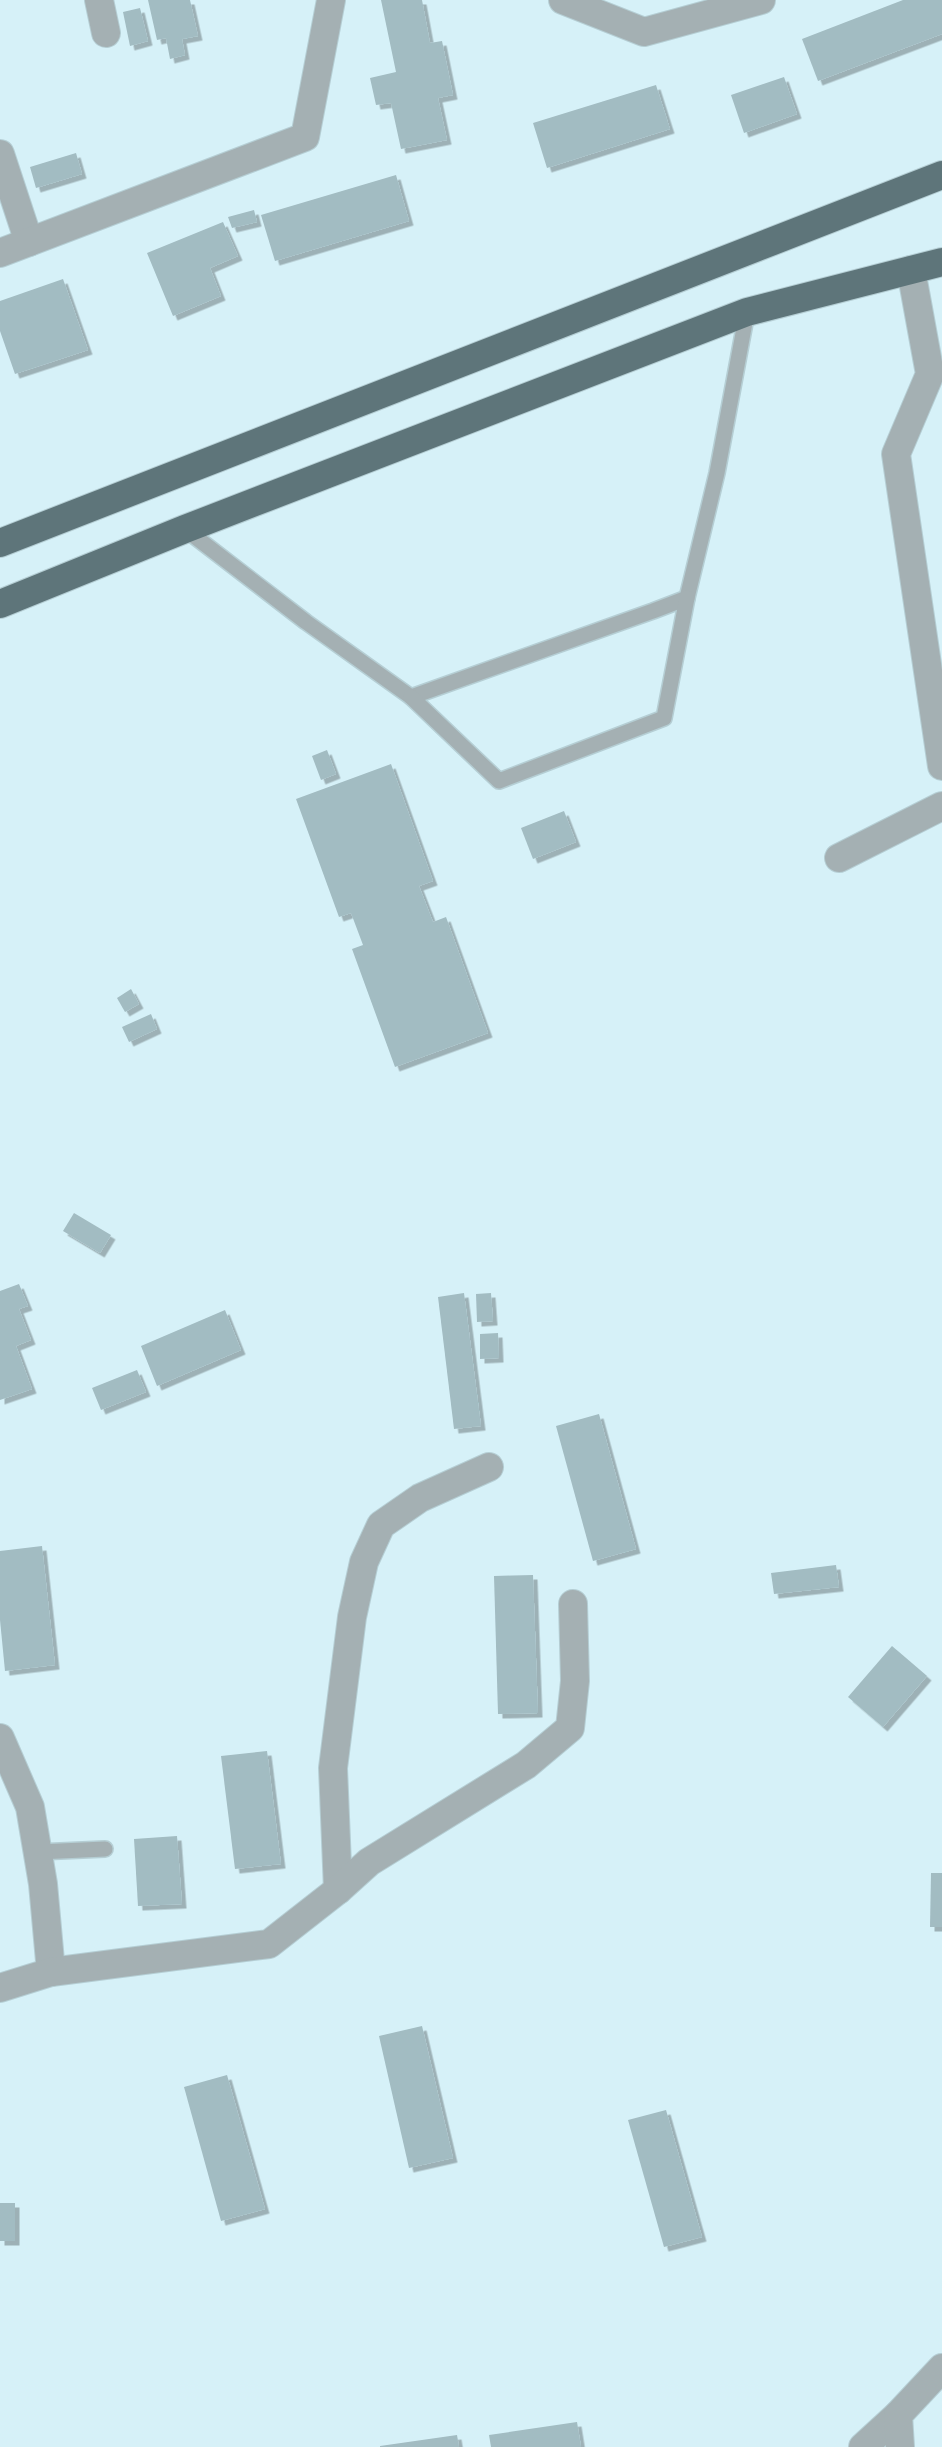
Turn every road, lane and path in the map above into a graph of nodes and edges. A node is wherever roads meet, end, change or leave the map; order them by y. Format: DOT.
graph roads {
  1 [pos="99,0"];
  2 [pos="331,0"];
  3 [pos="563,0"];
  4 [pos="761,0"];
  5 [pos="106,33"];
  6 [pos="0,154"];
  7 [pos="942,175"];
  8 [pos="29,242"];
  9 [pos="0,253"];
  10 [pos="942,262"];
  11 [pos="911,270"];
  12 [pos="747,312"];
  13 [pos="185,529"];
  14 [pos="0,543"];
  15 [pos="687,598"];
  16 [pos="0,604"];
  17 [pos="411,697"];
  18 [pos="942,766"];
  19 [pos="942,806"];
  20 [pos="840,858"];
  21 [pos="489,1467"];
  22 [pos="573,1604"];
  23 [pos="0,1738"];
  24 [pos="105,1849"];
  25 [pos="38,1852"];
  26 [pos="338,1890"];
  27 [pos="51,1972"];
  28 [pos="0,1988"];
  29 [pos="942,2368"];
  30 [pos="898,2415"];
  31 [pos="863,2447"];
  32 [pos="900,2447"];
  1 -- 5 [label="street"];
  2 -- 8 [label="street"];
  3 -- 4 [label="street"];
  6 -- 8 [label="street"];
  7 -- 14 [label="highway"];
  8 -- 9 [label="street"];
  10 -- 11 [label="highway"];
  11 -- 12 [label="highway"];
  11 -- 18 [label="street"];
  12 -- 13 [label="highway"];
  12 -- 15 [label="lane"];
  13 -- 16 [label="highway"];
  13 -- 17 [label="lane"];
  15 -- 17 [label="lane"];
  15 -- 17 [label="lane"];
  19 -- 20 [label="street"];
  21 -- 26 [label="street"];
  22 -- 26 [label="street"];
  23 -- 25 [label="street"];
  24 -- 25 [label="lane"];
  25 -- 27 [label="street"];
  26 -- 27 [label="street"];
  27 -- 28 [label="street"];
  29 -- 30 [label="street"];
  30 -- 31 [label="street"];
  30 -- 32 [label="street"];
}
